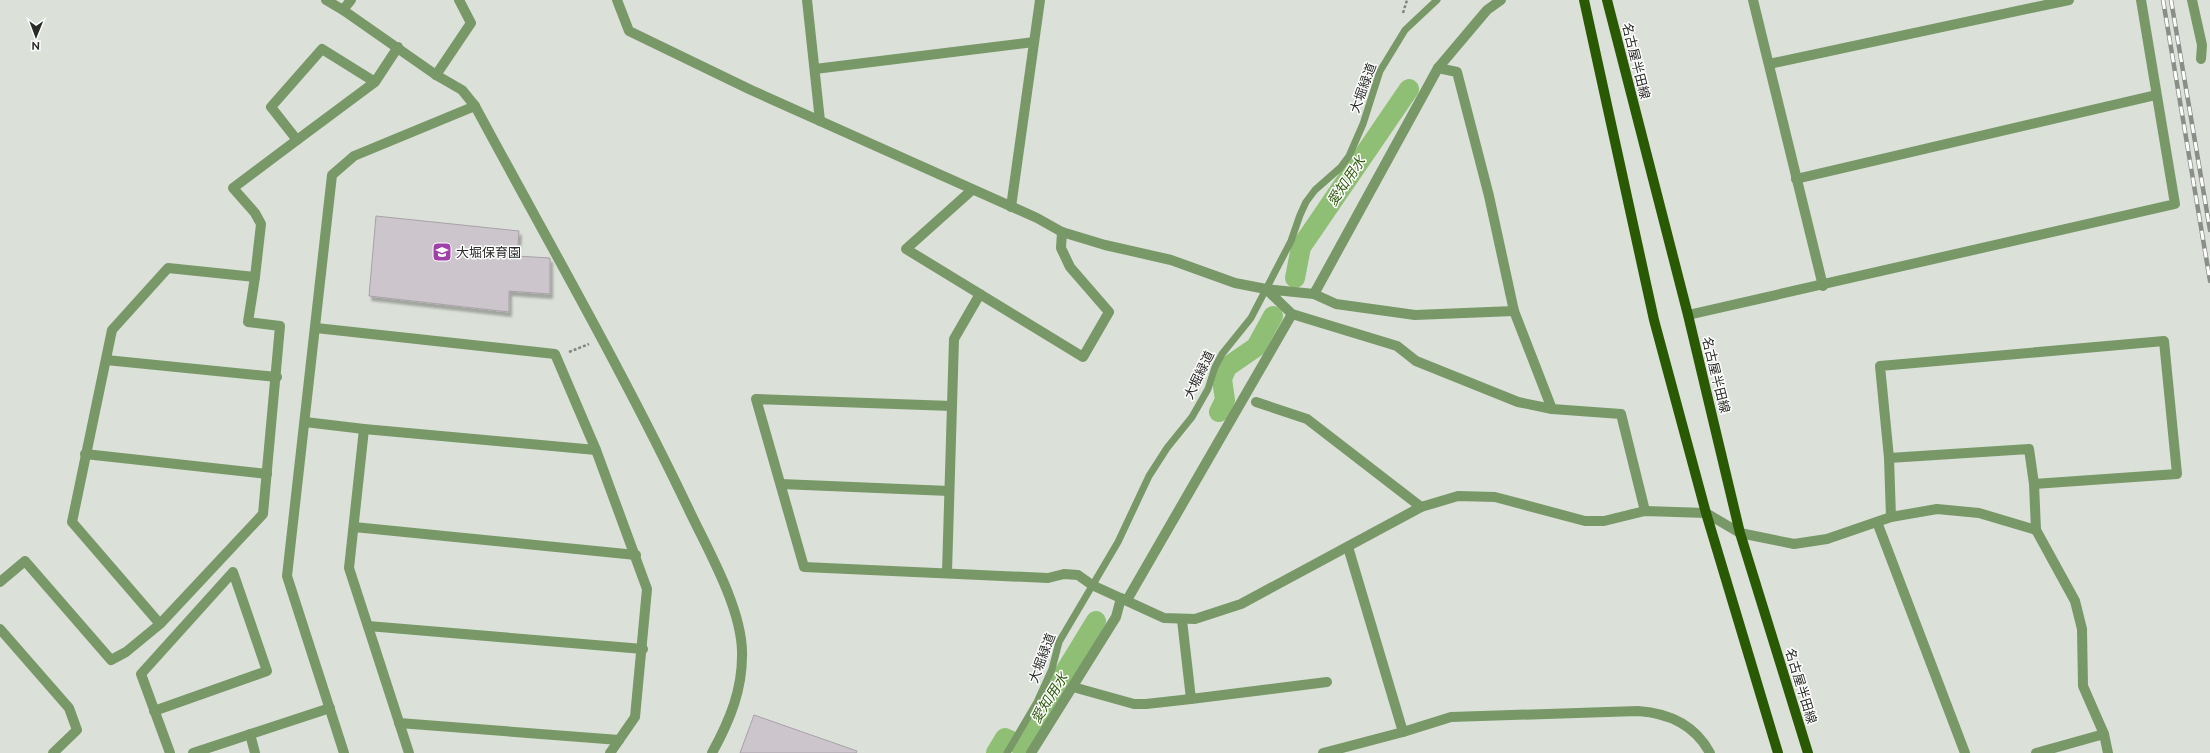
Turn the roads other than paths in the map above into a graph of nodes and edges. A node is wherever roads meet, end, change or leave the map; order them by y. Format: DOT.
graph roads {
  1 [pos="326,0"];
  2 [pos="351,0"];
  3 [pos="459,0"];
  4 [pos="616,0"];
  5 [pos="807,0"];
  6 [pos="1040,0"];
  7 [pos="1437,0"];
  8 [pos="1502,0"];
  9 [pos="1584,0"];
  10 [pos="1608,0"];
  11 [pos="1753,0"];
  12 [pos="2069,0"];
  13 [pos="2141,0"];
  14 [pos="2192,0"];
  15 [pos="343,10"];
  16 [pos="1034,42"];
  17 [pos="398,48"];
  18 [pos="2201,59"];
  19 [pos="1769,64"];
  20 [pos="1438,68"];
  21 [pos="815,69"];
  22 [pos="436,75"];
  23 [pos="375,82"];
  24 [pos="2156,95"];
  25 [pos="475,106"];
  26 [pos="820,121"];
  27 [pos="297,140"];
  28 [pos="1796,179"];
  29 [pos="972,190"];
  30 [pos="1011,207"];
  31 [pos="1062,232"];
  32 [pos="255,277"];
  33 [pos="1823,286"];
  34 [pos="1266,289"];
  35 [pos="980,294"];
  36 [pos="1314,294"];
  37 [pos="1514,311"];
  38 [pos="1292,314"];
  39 [pos="1688,315"];
  40 [pos="316,328"];
  41 [pos="106,360"];
  42 [pos="276,377"];
  43 [pos="1256,402"];
  44 [pos="952,406"];
  45 [pos="1552,409"];
  46 [pos="305,422"];
  47 [pos="364,429"];
  48 [pos="596,450"];
  49 [pos="85,454"];
  50 [pos="1889,458"];
  51 [pos="267,474"];
  52 [pos="781,484"];
  53 [pos="2034,484"];
  54 [pos="949,491"];
  55 [pos="1421,507"];
  56 [pos="1645,511"];
  57 [pos="1706,513"];
  58 [pos="1891,517"];
  59 [pos="1877,522"];
  60 [pos="354,527"];
  61 [pos="2036,530"];
  62 [pos="1740,533"];
  63 [pos="1348,546"];
  64 [pos="636,555"];
  65 [pos="947,572"];
  66 [pos="0,582"];
  67 [pos="1092,585"];
  68 [pos="1124,599"];
  69 [pos="1182,620"];
  70 [pos="160,624"];
  71 [pos="368,626"];
  72 [pos="0,629"];
  73 [pos="642,649"];
  74 [pos="1328,682"];
  75 [pos="1073,687"];
  76 [pos="1191,699"];
  77 [pos="330,708"];
  78 [pos="154,711"];
  79 [pos="399,723"];
  80 [pos="1403,732"];
  81 [pos="250,734"];
  82 [pos="2104,734"];
  83 [pos="619,740"];
  84 [pos="53,753"];
  85 [pos="170,753"];
  86 [pos="193,753"];
  87 [pos="255,753"];
  88 [pos="344,753"];
  89 [pos="409,753"];
  90 [pos="610,753"];
  91 [pos="712,753"];
  92 [pos="1008,753"];
  93 [pos="1031,753"];
  94 [pos="1324,753"];
  95 [pos="1710,753"];
  96 [pos="1778,753"];
  97 [pos="1808,753"];
  98 [pos="1965,753"];
  99 [pos="2036,753"];
  100 [pos="2108,753"];
  1 -- 15 [label="street"];
  2 -- 15 [label="street"];
  3 -- 22 [label="street"];
  4 -- 26 [label="street"];
  5 -- 21 [label="street"];
  6 -- 16 [label="street"];
  7 -- 34 [label="lane, 大堀緑道"];
  8 -- 20 [label="street"];
  9 -- 57 [label="main road"];
  10 -- 39 [label="main road, 名古屋半田線"];
  11 -- 19 [label="street"];
  12 -- 19 [label="street"];
  13 -- 24 [label="street"];
  14 -- 18 [label="street"];
  15 -- 17 [label="street"];
  16 -- 21 [label="street"];
  16 -- 30 [label="street"];
  17 -- 22 [label="street"];
  17 -- 23 [label="street"];
  19 -- 28 [label="street"];
  20 -- 36 [label="street"];
  20 -- 37 [label="street"];
  21 -- 26 [label="street"];
  22 -- 25 [label="street"];
  23 -- 27 [label="street"];
  23 -- 27 [label="street"];
  24 -- 28 [label="street"];
  24 -- 33 [label="street"];
  25 -- 40 [label="street"];
  25 -- 91 [label="street"];
  26 -- 29 [label="street"];
  27 -- 32 [label="street"];
  28 -- 33 [label="street"];
  29 -- 30 [label="street"];
  29 -- 35 [label="street"];
  30 -- 31 [label="street"];
  31 -- 34 [label="street"];
  31 -- 35 [label="street"];
  32 -- 41 [label="street"];
  32 -- 42 [label="street"];
  33 -- 39 [label="street"];
  34 -- 36 [label="street"];
  34 -- 38 [label="street"];
  34 -- 67 [label="lane, 大堀緑道"];
  35 -- 44 [label="street"];
  36 -- 37 [label="street"];
  37 -- 45 [label="street"];
  38 -- 45 [label="street"];
  38 -- 68 [label="street"];
  39 -- 62 [label="main road, 名古屋半田線"];
  40 -- 46 [label="street"];
  40 -- 48 [label="street"];
  41 -- 42 [label="street"];
  41 -- 49 [label="street"];
  42 -- 51 [label="street"];
  43 -- 55 [label="street"];
  44 -- 52 [label="street"];
  44 -- 54 [label="street"];
  45 -- 56 [label="street"];
  46 -- 47 [label="street"];
  46 -- 77 [label="street"];
  47 -- 48 [label="street"];
  47 -- 60 [label="street"];
  48 -- 64 [label="street"];
  49 -- 51 [label="street"];
  49 -- 70 [label="street"];
  50 -- 53 [label="street"];
  50 -- 53 [label="street"];
  50 -- 58 [label="street"];
  51 -- 70 [label="street"];
  52 -- 54 [label="street"];
  52 -- 65 [label="street"];
  53 -- 61 [label="street"];
  54 -- 65 [label="street"];
  55 -- 56 [label="street"];
  55 -- 63 [label="street"];
  56 -- 57 [label="street"];
  57 -- 62 [label="street"];
  57 -- 96 [label="main road"];
  58 -- 59 [label="street"];
  58 -- 61 [label="street"];
  59 -- 62 [label="street"];
  59 -- 98 [label="street"];
  60 -- 64 [label="street"];
  60 -- 71 [label="street"];
  61 -- 82 [label="street"];
  62 -- 97 [label="main road, 名古屋半田線"];
  63 -- 69 [label="street"];
  63 -- 80 [label="street"];
  64 -- 73 [label="street"];
  65 -- 67 [label="street"];
  66 -- 70 [label="street"];
  67 -- 68 [label="street"];
  67 -- 92 [label="lane, 大堀緑道"];
  68 -- 69 [label="street"];
  68 -- 75 [label="street"];
  69 -- 76 [label="street"];
  71 -- 73 [label="street"];
  71 -- 79 [label="street"];
  72 -- 84 [label="street"];
  73 -- 83 [label="street"];
  74 -- 76 [label="street"];
  75 -- 76 [label="street"];
  75 -- 93 [label="street"];
  77 -- 81 [label="street"];
  77 -- 88 [label="street"];
  78 -- 78 [label="street"];
  78 -- 85 [label="street"];
  79 -- 83 [label="street"];
  79 -- 89 [label="street"];
  80 -- 94 [label="street"];
  80 -- 95 [label="street"];
  81 -- 86 [label="street"];
  81 -- 87 [label="street"];
  82 -- 99 [label="street"];
  82 -- 100 [label="street"];
  83 -- 90 [label="street"];
}
